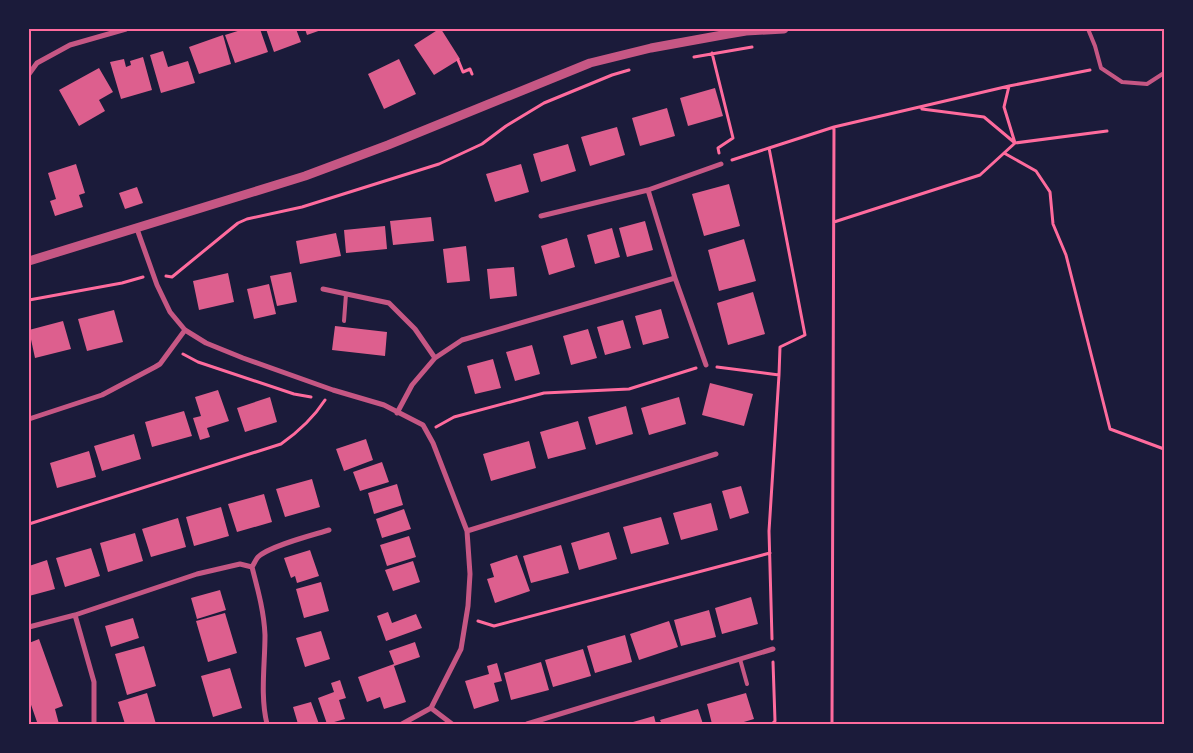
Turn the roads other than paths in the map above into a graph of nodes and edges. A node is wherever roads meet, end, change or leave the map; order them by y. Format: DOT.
graph roads {
  1 [pos="126,29"];
  2 [pos="784,29"];
  3 [pos="1088,29"];
  4 [pos="1164,73"];
  5 [pos="29,74"];
  6 [pos="721,164"];
  7 [pos="648,190"];
  8 [pos="541,216"];
  9 [pos="137,229"];
  10 [pos="29,259"];
  11 [pos="675,278"];
  12 [pos="323,289"];
  13 [pos="346,294"];
  14 [pos="344,321"];
  15 [pos="185,330"];
  16 [pos="435,358"];
  17 [pos="706,366"];
  18 [pos="397,413"];
  19 [pos="29,419"];
  20 [pos="716,454"];
  21 [pos="329,530"];
  22 [pos="467,532"];
  23 [pos="252,567"];
  24 [pos="75,615"];
  25 [pos="29,627"];
  26 [pos="773,649"];
  27 [pos="740,659"];
  28 [pos="747,684"];
  29 [pos="431,708"];
  30 [pos="94,724"];
  31 [pos="267,724"];
  32 [pos="402,724"];
  33 [pos="452,724"];
  34 [pos="528,724"];
  1 -- 5 [label="street"];
  2 -- 9 [label="street"];
  3 -- 4 [label="lane"];
  6 -- 7 [label="street"];
  7 -- 8 [label="street"];
  7 -- 11 [label="street"];
  9 -- 10 [label="street"];
  9 -- 15 [label="street"];
  11 -- 16 [label="street"];
  11 -- 17 [label="street"];
  12 -- 13 [label="street"];
  13 -- 14 [label="lane"];
  13 -- 16 [label="street"];
  15 -- 18 [label="street"];
  15 -- 19 [label="street"];
  16 -- 18 [label="street"];
  18 -- 22 [label="street"];
  20 -- 22 [label="street"];
  21 -- 23 [label="street"];
  22 -- 29 [label="street"];
  23 -- 24 [label="street"];
  23 -- 31 [label="street"];
  24 -- 25 [label="street"];
  24 -- 30 [label="street"];
  26 -- 27 [label="street"];
  27 -- 28 [label="lane"];
  27 -- 34 [label="street"];
  29 -- 32 [label="street"];
  29 -- 33 [label="street"];
}
